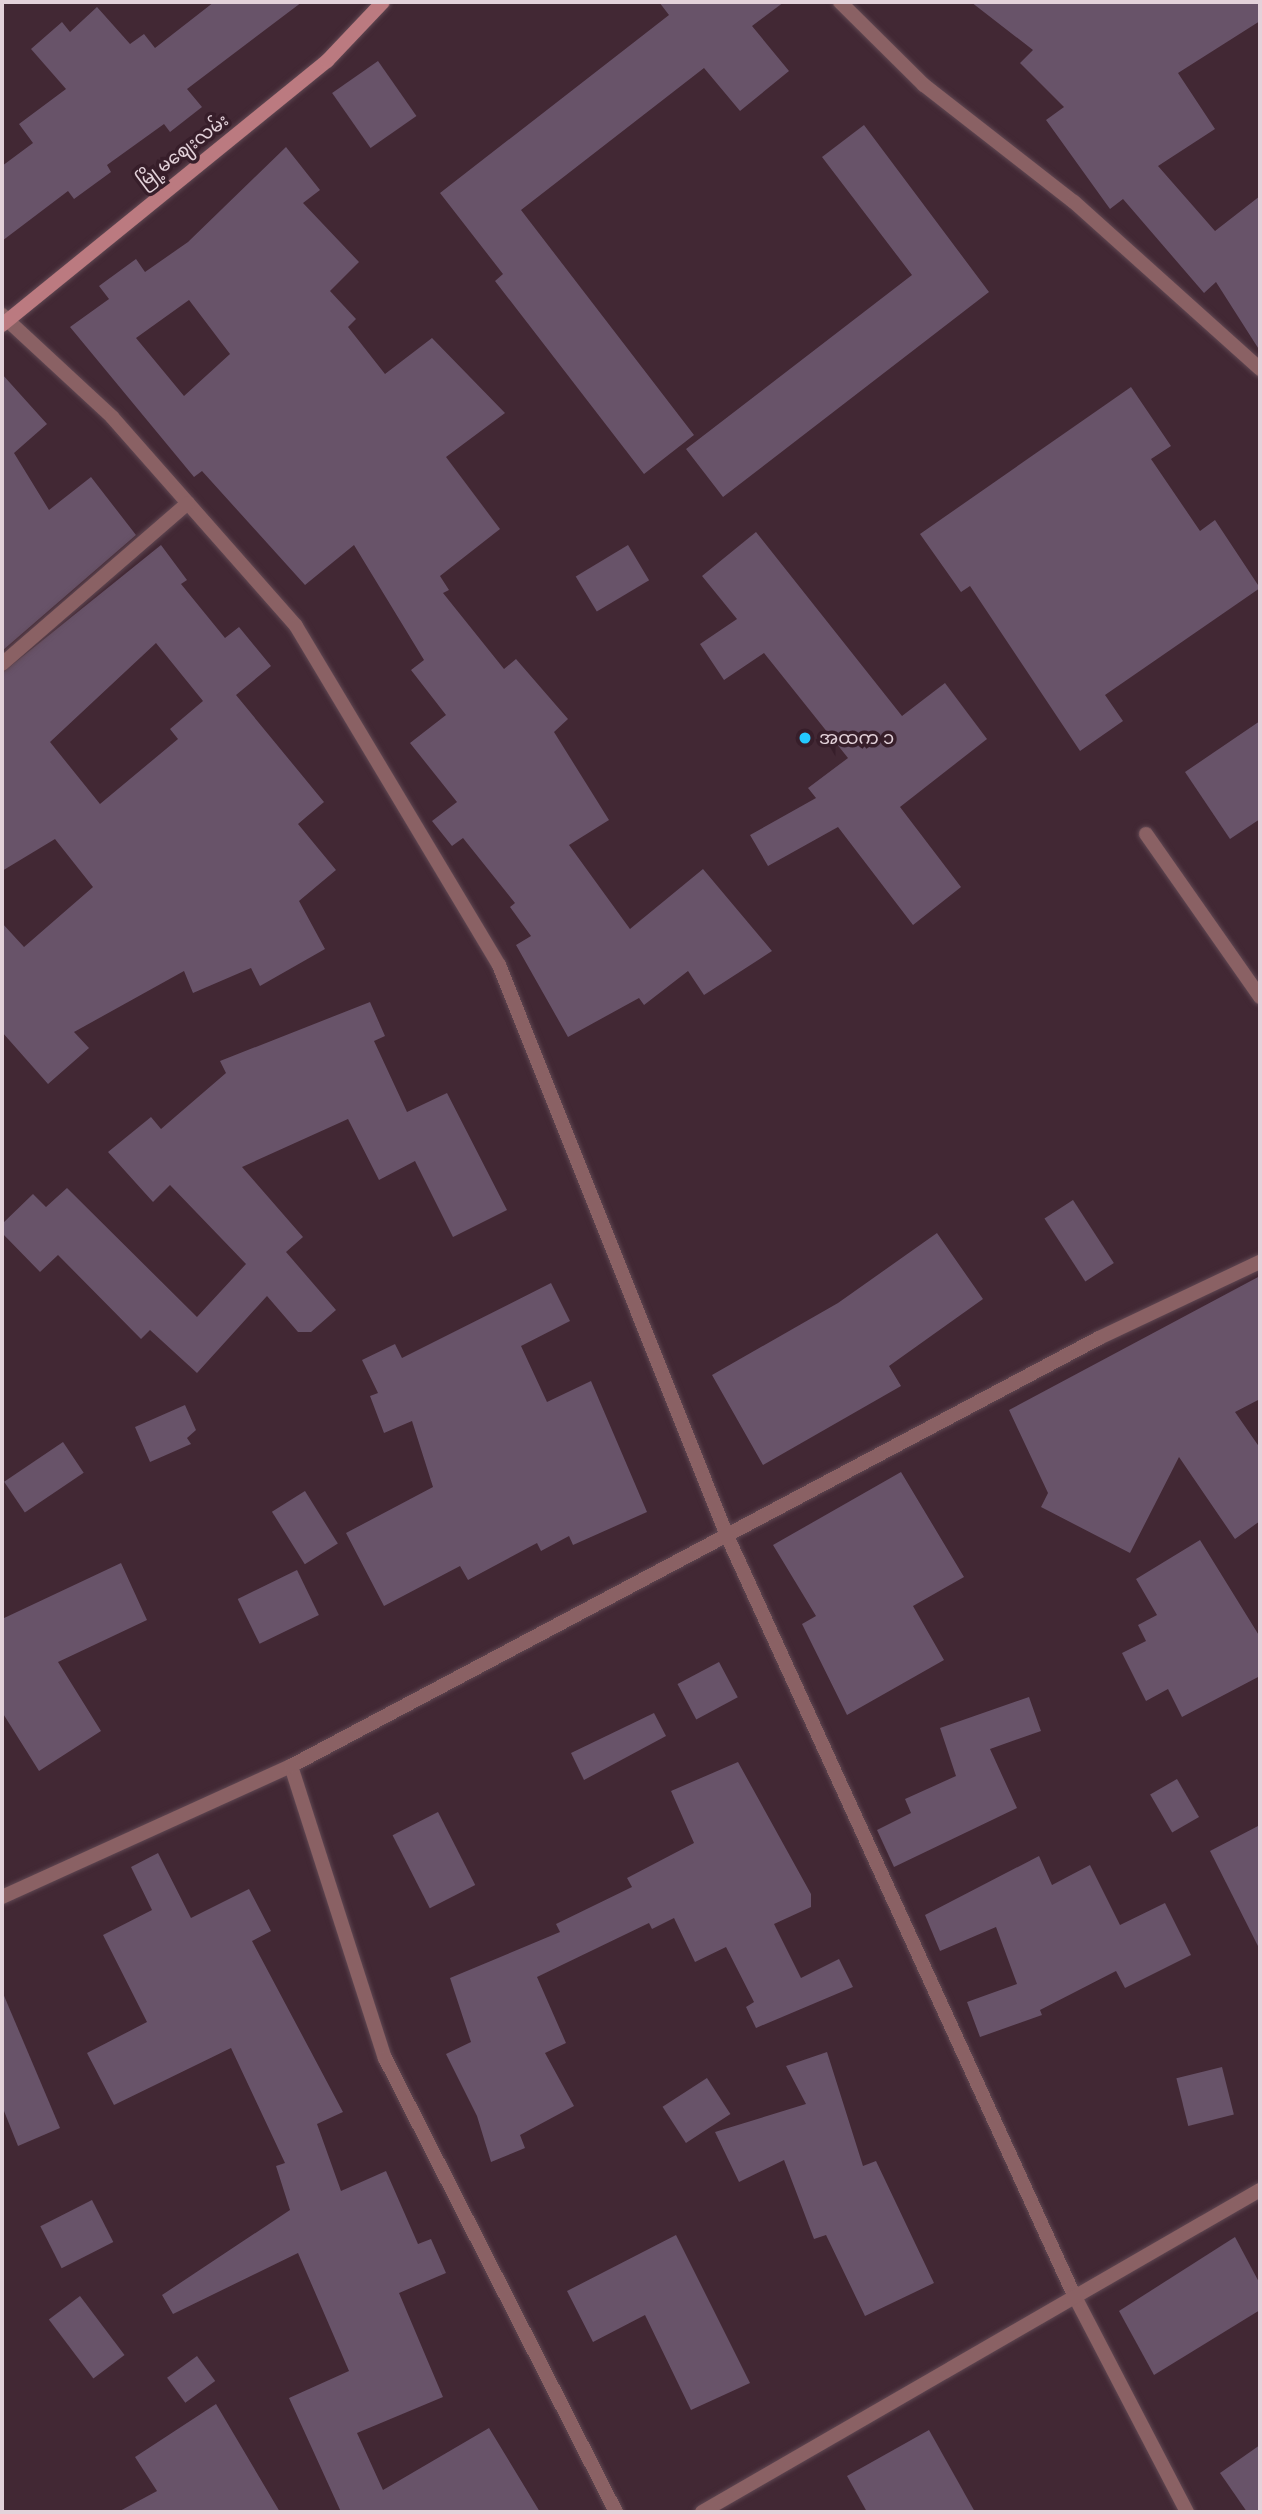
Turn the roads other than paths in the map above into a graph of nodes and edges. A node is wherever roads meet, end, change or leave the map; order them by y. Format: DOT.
graph roads {
  1 [pos="383,2"];
  2 [pos="840,2"];
  3 [pos="4,320"];
  4 [pos="1260,369"];
  5 [pos="188,503"];
  6 [pos="2,664"];
  7 [pos="1146,834"];
  8 [pos="1260,997"];
  9 [pos="1260,1262"];
  10 [pos="728,1538"];
  11 [pos="291,1766"];
  12 [pos="2,1897"];
  13 [pos="1260,2190"];
  14 [pos="1074,2295"];
  15 [pos="616,2512"];
  16 [pos="702,2512"];
  17 [pos="1187,2512"];
  1 -- 3 [label="main road, မြို့မဈေးလမ်း"];
  2 -- 4 [label="street"];
  3 -- 5 [label="street"];
  5 -- 6 [label="street"];
  5 -- 10 [label="street"];
  7 -- 8 [label="street"];
  9 -- 10 [label="street"];
  10 -- 11 [label="street"];
  10 -- 14 [label="street"];
  11 -- 12 [label="street"];
  11 -- 15 [label="street"];
  13 -- 14 [label="street"];
  14 -- 16 [label="street"];
  14 -- 17 [label="street"];
}
